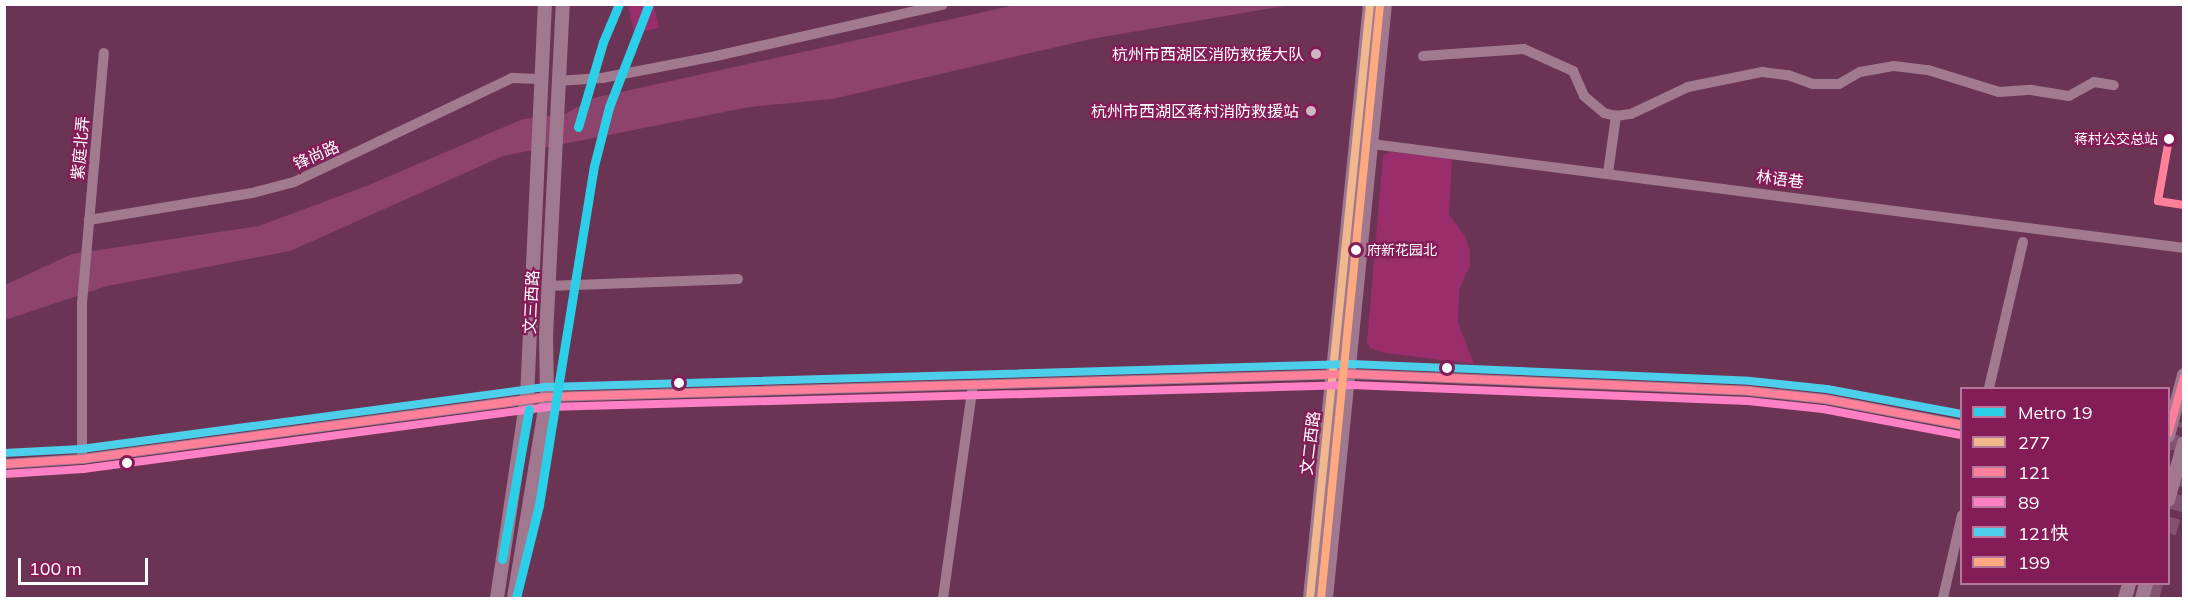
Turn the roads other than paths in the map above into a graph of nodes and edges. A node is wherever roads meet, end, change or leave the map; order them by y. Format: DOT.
graph roads {
  1 [pos="544,4"];
  2 [pos="563,4"];
  3 [pos="942,5"];
  4 [pos="1384,8"];
  5 [pos="1370,10"];
  6 [pos="104,53"];
  7 [pos="1423,56"];
  8 [pos="541,79"];
  9 [pos="557,81"];
  10 [pos="2114,85"];
  11 [pos="1616,116"];
  12 [pos="1372,144"];
  13 [pos="1608,173"];
  14 [pos="89,220"];
  15 [pos="2023,242"];
  16 [pos="2184,248"];
  17 [pos="738,279"];
  18 [pos="548,286"];
  19 [pos="1335,374"];
  20 [pos="1351,374"];
  21 [pos="2184,375"];
  22 [pos="973,385"];
  23 [pos="1989,387"];
  24 [pos="547,397"];
  25 [pos="527,398"];
  26 [pos="1960,425"];
  27 [pos="2170,432"];
  28 [pos="2184,443"];
  29 [pos="82,459"];
  30 [pos="4,464"];
  31 [pos="2176,475"];
  32 [pos="2170,496"];
  33 [pos="1960,524"];
  34 [pos="498,598"];
  35 [pos="514,598"];
  36 [pos="943,598"];
  37 [pos="1310,598"];
  38 [pos="1326,598"];
  39 [pos="1943,598"];
  1 -- 8 [label="main road, 文三西路"];
  2 -- 9 [label="main road, 文三西路"];
  3 -- 9 [label="street"];
  4 -- 12 [label="main road, 文二西路"];
  5 -- 19 [label="main road, 文二西路"];
  6 -- 14 [label="street, 紫庭北弄"];
  7 -- 11 [label="street"];
  8 -- 14 [label="street, 锋尚路"];
  8 -- 25 [label="main road, 文三西路"];
  9 -- 18 [label="main road, 文三西路"];
  10 -- 11 [label="street"];
  11 -- 13 [label="street"];
  12 -- 13 [label="street, 林语巷"];
  12 -- 20 [label="main road, 文二西路"];
  13 -- 16 [label="street, 林语巷"];
  14 -- 29 [label="street, 紫庭北弄"];
  15 -- 23 [label="street"];
  17 -- 18 [label="street"];
  18 -- 24 [label="main road, 文三西路"];
  19 -- 20 [label="street"];
  19 -- 22 [label="street"];
  19 -- 37 [label="main road, 文二西路"];
  20 -- 26 [label="street"];
  20 -- 38 [label="main road, 文二西路"];
  21 -- 27 [label="main road"];
  22 -- 24 [label="street"];
  22 -- 36 [label="street"];
  24 -- 25 [label="street"];
  24 -- 35 [label="main road, 文三西路"];
  25 -- 29 [label="street"];
  25 -- 34 [label="main road, 文三西路"];
  28 -- 31 [label="main road"];
  29 -- 30 [label="street"];
  31 -- 32 [label="main road"];
  33 -- 39 [label="street"];
}
